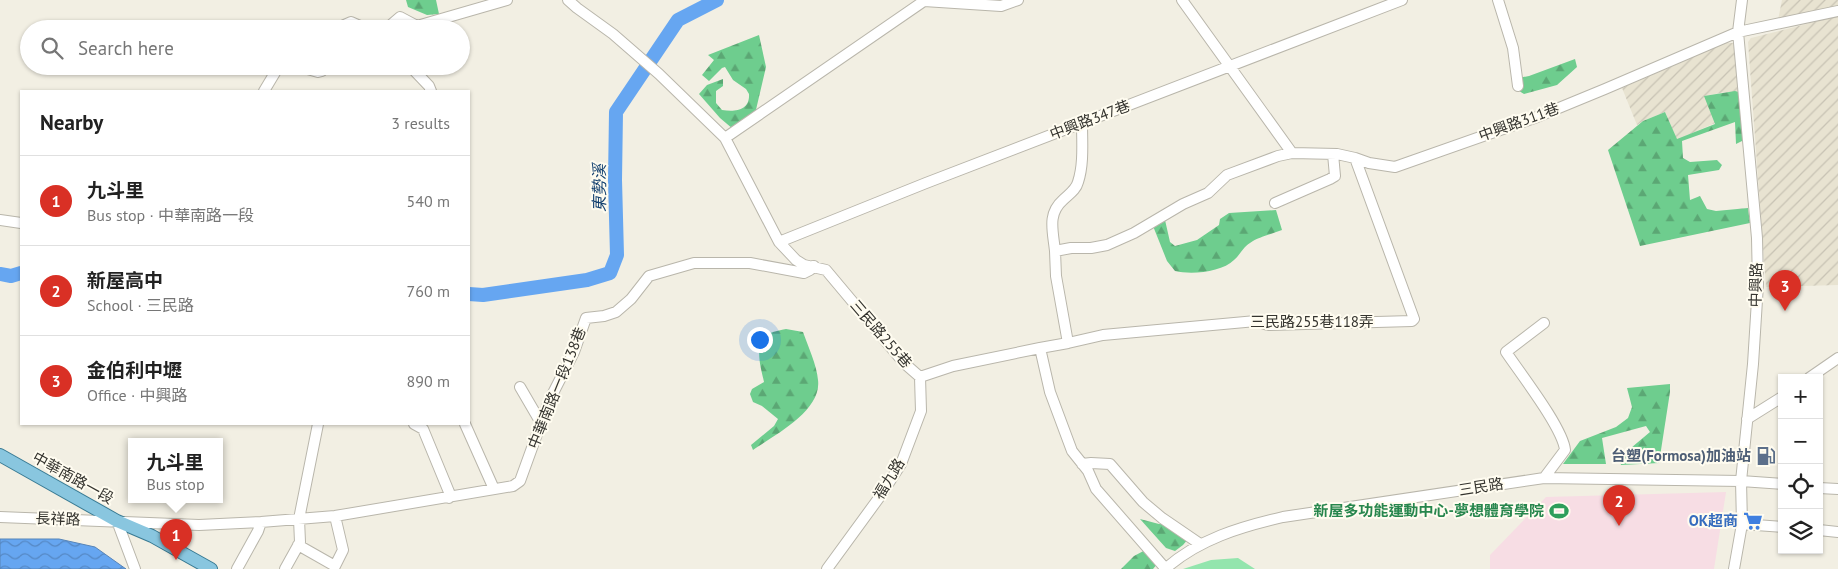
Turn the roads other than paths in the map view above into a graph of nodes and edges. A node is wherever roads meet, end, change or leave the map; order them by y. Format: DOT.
graph roads {
  1 [pos="507,0"];
  2 [pos="568,0"];
  3 [pos="1018,0"];
  4 [pos="1182,0"];
  5 [pos="1402,0"];
  6 [pos="1498,0"];
  7 [pos="1742,0"];
  8 [pos="1838,11"];
  9 [pos="396,20"];
  10 [pos="406,20"];
  11 [pos="440,20"];
  12 [pos="1738,32"];
  13 [pos="1229,66"];
  14 [pos="274,75"];
  15 [pos="419,75"];
  16 [pos="1518,86"];
  17 [pos="265,90"];
  18 [pos="431,90"];
  19 [pos="1082,123"];
  20 [pos="724,138"];
  21 [pos="1292,152"];
  22 [pos="1333,154"];
  23 [pos="1355,158"];
  24 [pos="1275,203"];
  25 [pos="0,220"];
  26 [pos="20,223"];
  27 [pos="779,242"];
  28 [pos="1055,251"];
  29 [pos="814,266"];
  30 [pos="1544,323"];
  31 [pos="1068,343"];
  32 [pos="1040,348"];
  33 [pos="1838,358"];
  34 [pos="1815,374"];
  35 [pos="920,376"];
  36 [pos="520,387"];
  37 [pos="1778,400"];
  38 [pos="1747,419"];
  39 [pos="541,423"];
  40 [pos="318,425"];
  41 [pos="416,425"];
  42 [pos="465,425"];
  43 [pos="0,455"];
  44 [pos="1082,464"];
  45 [pos="1544,478"];
  46 [pos="1741,481"];
  47 [pos="1778,484"];
  48 [pos="1823,488"];
  49 [pos="494,489"];
  50 [pos="1838,489"];
  51 [pos="449,498"];
  52 [pos="336,516"];
  53 [pos="0,517"];
  54 [pos="299,519"];
  55 [pos="117,521"];
  56 [pos="261,522"];
  57 [pos="1742,524"];
  58 [pos="1778,527"];
  59 [pos="1823,530"];
  60 [pos="1838,532"];
  61 [pos="1200,544"];
  62 [pos="298,545"];
  63 [pos="135,569"];
  64 [pos="211,569"];
  65 [pos="237,569"];
  66 [pos="285,569"];
  67 [pos="827,569"];
  68 [pos="1165,569"];
  69 [pos="1734,569"];
  1 -- 11 [label="street"];
  2 -- 20 [label="street, 三民路255巷"];
  3 -- 20 [label="street"];
  4 -- 13 [label="street"];
  5 -- 13 [label="street, 中興路347巷"];
  6 -- 16 [label="street"];
  7 -- 12 [label="street, 中興路"];
  8 -- 12 [label="street, 中興路311巷"];
  9 -- 10 [label="street"];
  12 -- 23 [label="street, 中興路311巷"];
  12 -- 38 [label="street, 中興路"];
  13 -- 19 [label="street, 中興路347巷"];
  13 -- 21 [label="street"];
  14 -- 17 [label="street"];
  15 -- 18 [label="street"];
  19 -- 27 [label="street, 中興路347巷"];
  19 -- 28 [label="street"];
  20 -- 27 [label="street, 三民路255巷"];
  21 -- 22 [label="street, 中興路311巷"];
  21 -- 28 [label="street"];
  22 -- 23 [label="street, 中興路311巷"];
  22 -- 24 [label="street"];
  23 -- 31 [label="street, 三民路255巷118弄"];
  25 -- 26 [label="street"];
  27 -- 29 [label="street, 三民路255巷"];
  28 -- 31 [label="street"];
  29 -- 35 [label="street, 三民路255巷"];
  29 -- 39 [label="street, 中華南路一段138巷"];
  30 -- 45 [label="street"];
  31 -- 32 [label="street, 三民路255巷"];
  32 -- 35 [label="street, 三民路255巷"];
  32 -- 44 [label="street"];
  33 -- 34 [label="street"];
  35 -- 67 [label="street, 福九路"];
  36 -- 39 [label="street"];
  37 -- 38 [label="street"];
  38 -- 46 [label="street, 中興路"];
  39 -- 49 [label="street, 中華南路一段138巷"];
  40 -- 54 [label="street"];
  41 -- 51 [label="street"];
  42 -- 49 [label="street"];
  43 -- 55 [label="main road, 中華南路一段"];
  44 -- 61 [label="street"];
  44 -- 68 [label="street"];
  45 -- 46 [label="street, 三民路"];
  45 -- 61 [label="street, 三民路"];
  46 -- 47 [label="street, 三民路"];
  46 -- 57 [label="street, 中興路"];
  48 -- 50 [label="street"];
  49 -- 51 [label="street, 中華南路一段138巷"];
  51 -- 52 [label="street, 中華南路一段138巷"];
  52 -- 54 [label="street, 中華南路一段138巷"];
  52 -- 62 [label="street"];
  53 -- 55 [label="street, 長祥路"];
  54 -- 56 [label="street, 中華南路一段138巷"];
  54 -- 62 [label="street"];
  55 -- 56 [label="street, 中華南路一段138巷"];
  55 -- 63 [label="street"];
  55 -- 64 [label="main road, 中華南路一段"];
  56 -- 65 [label="street"];
  57 -- 58 [label="street"];
  57 -- 69 [label="street, 中興路"];
  59 -- 60 [label="street"];
  61 -- 68 [label="street, 三民路"];
  62 -- 66 [label="street"];
}
